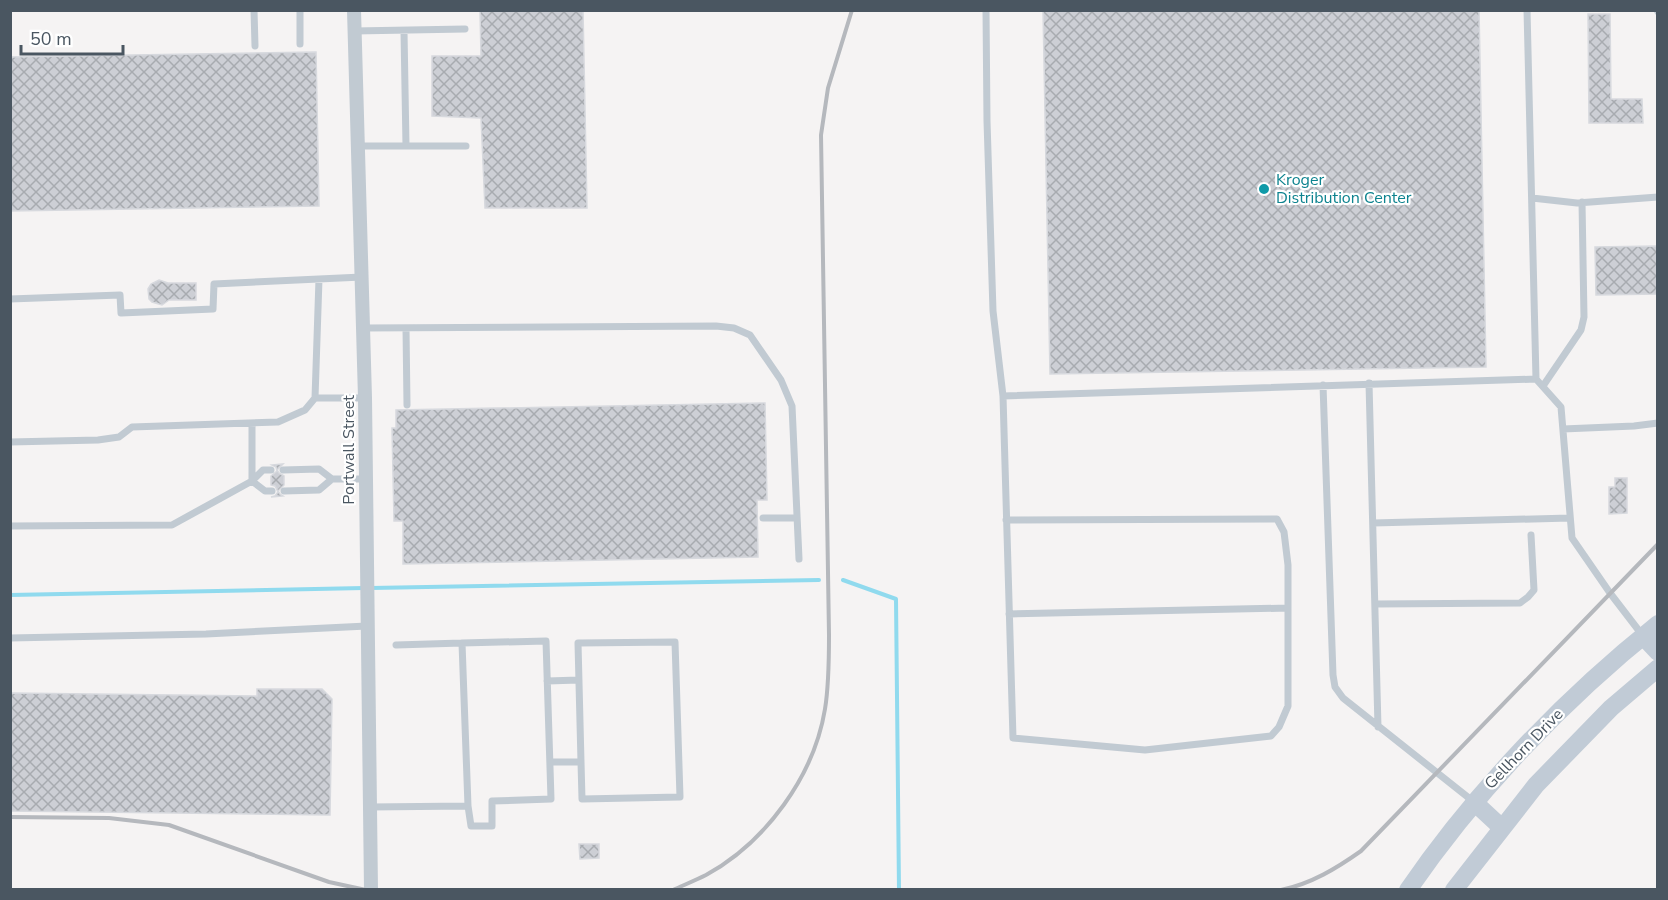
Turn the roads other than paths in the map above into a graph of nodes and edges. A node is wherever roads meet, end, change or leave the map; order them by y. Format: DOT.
graph roads {
  1 [pos="254,10"];
  2 [pos="300,10"];
  3 [pos="354,10"];
  4 [pos="986,10"];
  5 [pos="1527,10"];
  6 [pos="465,29"];
  7 [pos="404,30"];
  8 [pos="354,31"];
  9 [pos="300,44"];
  10 [pos="255,46"];
  11 [pos="358,146"];
  12 [pos="406,146"];
  13 [pos="466,146"];
  14 [pos="1658,197"];
  15 [pos="1532,198"];
  16 [pos="1582,202"];
  17 [pos="362,277"];
  18 [pos="319,279"];
  19 [pos="10,299"];
  20 [pos="363,328"];
  21 [pos="406,328"];
  22 [pos="1536,379"];
  23 [pos="1369,384"];
  24 [pos="1323,385"];
  25 [pos="1543,386"];
  26 [pos="1003,396"];
  27 [pos="315,398"];
  28 [pos="365,398"];
  29 [pos="407,405"];
  30 [pos="252,423"];
  31 [pos="1658,423"];
  32 [pos="1563,429"];
  33 [pos="10,442"];
  34 [pos="271,470"];
  35 [pos="284,470"];
  36 [pos="332,479"];
  37 [pos="365,479"];
  38 [pos="252,481"];
  39 [pos="272,491"];
  40 [pos="284,491"];
  41 [pos="763,518"];
  42 [pos="797,518"];
  43 [pos="1570,518"];
  44 [pos="1006,520"];
  45 [pos="1373,523"];
  46 [pos="10,526"];
  47 [pos="1531,535"];
  48 [pos="799,559"];
  49 [pos="1375,604"];
  50 [pos="1288,608"];
  51 [pos="1009,614"];
  52 [pos="1658,624"];
  53 [pos="368,626"];
  54 [pos="1643,636"];
  55 [pos="10,638"];
  56 [pos="462,643"];
  57 [pos="396,645"];
  58 [pos="1658,652"];
  59 [pos="1658,668"];
  60 [pos="579,680"];
  61 [pos="547,681"];
  62 [pos="1378,727"];
  63 [pos="549,762"];
  64 [pos="581,762"];
  65 [pos="1474,802"];
  66 [pos="468,806"];
  67 [pos="370,807"];
  68 [pos="1502,828"];
  69 [pos="371,890"];
  70 [pos="1408,890"];
  71 [pos="1454,890"];
  1 -- 10 [label="lane"];
  2 -- 9 [label="lane"];
  3 -- 8 [label="street, Portwall Street"];
  4 -- 26 [label="lane"];
  5 -- 15 [label="lane"];
  6 -- 7 [label="lane"];
  7 -- 8 [label="lane"];
  7 -- 12 [label="lane"];
  8 -- 11 [label="street, Portwall Street"];
  11 -- 12 [label="lane"];
  11 -- 17 [label="street, Portwall Street"];
  12 -- 13 [label="lane"];
  14 -- 16 [label="lane"];
  15 -- 16 [label="lane"];
  15 -- 22 [label="lane"];
  16 -- 25 [label="lane"];
  17 -- 18 [label="lane"];
  17 -- 20 [label="street, Portwall Street"];
  18 -- 19 [label="lane"];
  18 -- 27 [label="lane"];
  20 -- 21 [label="lane"];
  20 -- 28 [label="street, Portwall Street"];
  21 -- 29 [label="lane"];
  21 -- 42 [label="lane"];
  22 -- 23 [label="lane"];
  22 -- 25 [label="lane"];
  23 -- 24 [label="lane"];
  23 -- 45 [label="lane"];
  24 -- 26 [label="lane"];
  24 -- 62 [label="lane"];
  25 -- 32 [label="lane"];
  26 -- 44 [label="lane"];
  27 -- 28 [label="lane"];
  27 -- 30 [label="lane"];
  28 -- 37 [label="street, Portwall Street"];
  30 -- 33 [label="lane"];
  30 -- 38 [label="lane"];
  31 -- 32 [label="lane"];
  32 -- 43 [label="lane"];
  34 -- 38 [label="lane"];
  35 -- 36 [label="lane"];
  36 -- 37 [label="lane"];
  36 -- 40 [label="lane"];
  37 -- 53 [label="street, Portwall Street"];
  38 -- 39 [label="lane"];
  38 -- 46 [label="lane"];
  41 -- 42 [label="lane"];
  42 -- 48 [label="lane"];
  43 -- 45 [label="lane"];
  43 -- 54 [label="lane"];
  44 -- 50 [label="lane"];
  44 -- 51 [label="lane"];
  45 -- 49 [label="lane"];
  47 -- 49 [label="lane"];
  49 -- 62 [label="lane"];
  50 -- 51 [label="lane"];
  50 -- 51 [label="lane"];
  52 -- 54 [label="main road, Gellhorn Drive"];
  53 -- 55 [label="lane"];
  53 -- 67 [label="street, Portwall Street"];
  54 -- 58 [label="main road"];
  54 -- 65 [label="main road, Gellhorn Drive"];
  56 -- 57 [label="lane"];
  56 -- 61 [label="lane"];
  56 -- 66 [label="lane"];
  59 -- 68 [label="main road, Gellhorn Drive"];
  60 -- 61 [label="lane"];
  60 -- 64 [label="lane"];
  60 -- 64 [label="lane"];
  61 -- 63 [label="lane"];
  62 -- 65 [label="lane"];
  63 -- 64 [label="lane"];
  63 -- 66 [label="lane"];
  65 -- 68 [label="main road"];
  65 -- 70 [label="main road, Gellhorn Drive"];
  66 -- 67 [label="lane"];
  67 -- 69 [label="street, Portwall Street"];
  68 -- 71 [label="main road, Gellhorn Drive"];
}
